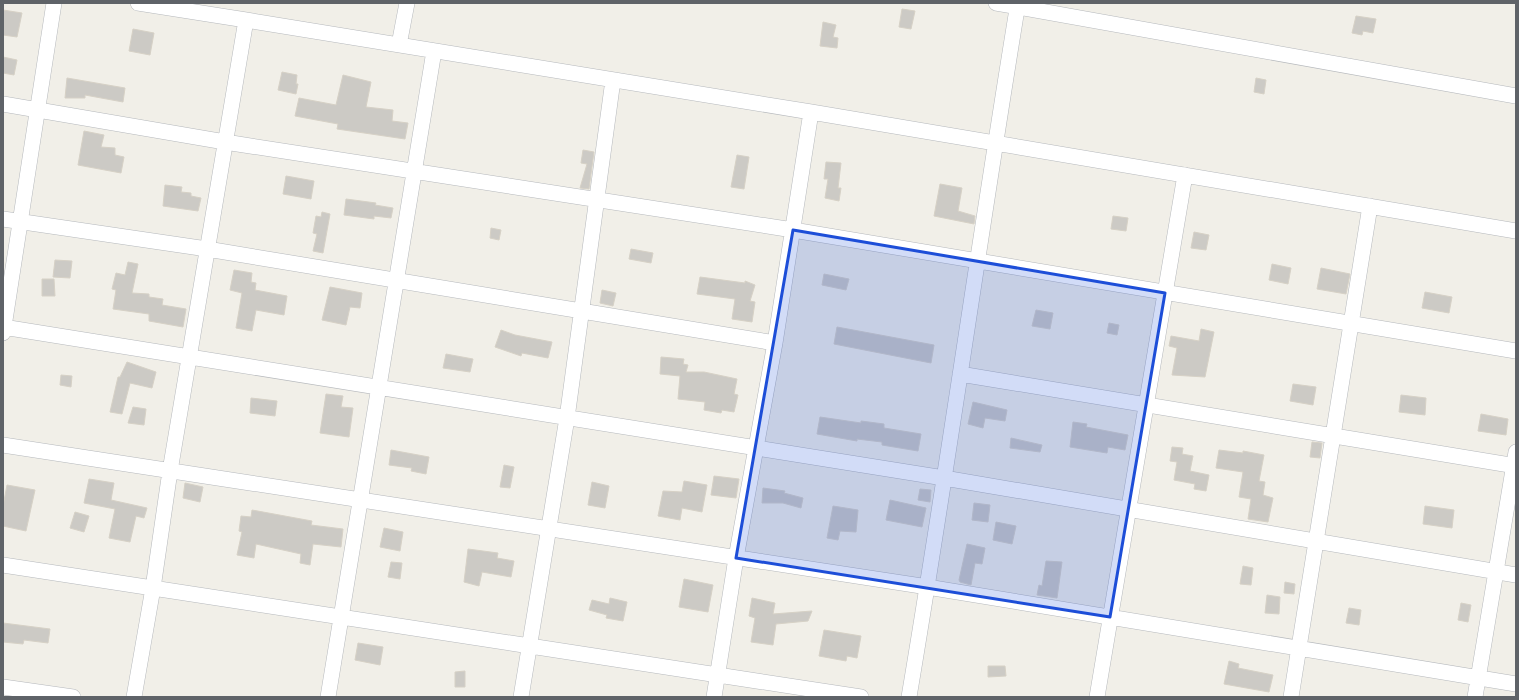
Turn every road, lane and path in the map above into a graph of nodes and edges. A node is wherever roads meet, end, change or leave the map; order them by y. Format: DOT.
graph roads {
  1 [pos="54,3"];
  2 [pos="138,3"];
  3 [pos="407,3"];
  4 [pos="996,3"];
  5 [pos="1018,5"];
  6 [pos="220,10"];
  7 [pos="246,20"];
  8 [pos="399,45"];
  9 [pos="434,51"];
  10 [pos="613,80"];
  11 [pos="1516,96"];
  12 [pos="3,104"];
  13 [pos="37,110"];
  14 [pos="811,112"];
  15 [pos="226,142"];
  16 [pos="995,143"];
  17 [pos="414,172"];
  18 [pos="1185,175"];
  19 [pos="597,200"];
  20 [pos="1370,206"];
  21 [pos="3,219"];
  22 [pos="20,222"];
  23 [pos="792,230"];
  24 [pos="1516,231"];
  25 [pos="207,249"];
  26 [pos="977,261"];
  27 [pos="396,280"];
  28 [pos="1166,293"];
  29 [pos="581,311"];
  30 [pos="1351,324"];
  31 [pos="3,329"];
  32 [pos="775,343"];
  33 [pos="1516,351"];
  34 [pos="190,355"];
  35 [pos="960,374"];
  36 [pos="380,387"];
  37 [pos="1146,405"];
  38 [pos="567,418"];
  39 [pos="1332,436"];
  40 [pos="3,445"];
  41 [pos="756,449"];
  42 [pos="1515,461"];
  43 [pos="170,471"];
  44 [pos="944,478"];
  45 [pos="362,500"];
  46 [pos="1127,509"];
  47 [pos="548,530"];
  48 [pos="1316,541"];
  49 [pos="736,558"];
  50 [pos="3,565"];
  51 [pos="1496,572"];
  52 [pos="1516,575"];
  53 [pos="928,587"];
  54 [pos="153,588"];
  55 [pos="342,617"];
  56 [pos="1110,617"];
  57 [pos="529,646"];
  58 [pos="1298,649"];
  59 [pos="718,675"];
  60 [pos="1478,678"];
  61 [pos="1516,684"];
  62 [pos="3,687"];
  63 [pos="73,697"];
  64 [pos="134,697"];
  65 [pos="328,697"];
  66 [pos="521,697"];
  67 [pos="714,697"];
  68 [pos="861,697"];
  69 [pos="909,697"];
  70 [pos="1097,697"];
  71 [pos="1291,697"];
  72 [pos="1475,697"];
  1 -- 13 [label="street"];
  2 -- 6 [label="street"];
  3 -- 8 [label="street"];
  4 -- 5 [label="street"];
  5 -- 11 [label="street"];
  5 -- 16 [label="street"];
  6 -- 7 [label="street"];
  7 -- 8 [label="street"];
  7 -- 15 [label="street"];
  8 -- 9 [label="street"];
  9 -- 10 [label="street"];
  9 -- 17 [label="street"];
  10 -- 14 [label="street"];
  10 -- 19 [label="street"];
  12 -- 13 [label="street"];
  13 -- 15 [label="street"];
  13 -- 22 [label="street"];
  14 -- 16 [label="street"];
  14 -- 23 [label="street"];
  15 -- 17 [label="street"];
  15 -- 25 [label="street"];
  16 -- 18 [label="street"];
  16 -- 26 [label="street"];
  17 -- 19 [label="street"];
  17 -- 27 [label="street"];
  18 -- 20 [label="street"];
  18 -- 28 [label="street"];
  19 -- 23 [label="street"];
  19 -- 29 [label="street"];
  20 -- 24 [label="street"];
  20 -- 30 [label="street"];
  21 -- 22 [label="street"];
  22 -- 25 [label="street"];
  22 -- 31 [label="street"];
  23 -- 26 [label="street"];
  23 -- 32 [label="street"];
  25 -- 27 [label="street"];
  25 -- 34 [label="street"];
  26 -- 28 [label="street"];
  26 -- 35 [label="street"];
  27 -- 29 [label="street"];
  27 -- 36 [label="street"];
  28 -- 30 [label="street"];
  28 -- 37 [label="street"];
  29 -- 32 [label="street"];
  29 -- 38 [label="street"];
  30 -- 33 [label="street"];
  30 -- 39 [label="street"];
  31 -- 34 [label="street"];
  32 -- 41 [label="street"];
  34 -- 36 [label="street"];
  34 -- 43 [label="street"];
  35 -- 37 [label="street"];
  35 -- 44 [label="street"];
  36 -- 38 [label="street"];
  36 -- 45 [label="street"];
  37 -- 39 [label="street"];
  37 -- 46 [label="street"];
  38 -- 41 [label="street"];
  38 -- 47 [label="street"];
  39 -- 42 [label="street"];
  39 -- 48 [label="street"];
  40 -- 43 [label="street"];
  41 -- 44 [label="street"];
  41 -- 49 [label="street"];
  42 -- 51 [label="street"];
  43 -- 45 [label="street"];
  43 -- 54 [label="street"];
  44 -- 46 [label="street"];
  44 -- 53 [label="street"];
  45 -- 47 [label="street"];
  45 -- 55 [label="street"];
  46 -- 48 [label="street"];
  46 -- 56 [label="street"];
  47 -- 49 [label="street"];
  47 -- 57 [label="street"];
  48 -- 51 [label="street"];
  48 -- 58 [label="street"];
  49 -- 53 [label="street"];
  49 -- 59 [label="street"];
  50 -- 54 [label="street"];
  51 -- 52 [label="street"];
  51 -- 60 [label="street"];
  53 -- 56 [label="street"];
  53 -- 69 [label="street"];
  54 -- 55 [label="street"];
  54 -- 64 [label="street"];
  55 -- 57 [label="street"];
  55 -- 65 [label="street"];
  56 -- 58 [label="street"];
  56 -- 70 [label="street"];
  57 -- 59 [label="street"];
  57 -- 66 [label="street"];
  58 -- 60 [label="street"];
  58 -- 71 [label="street"];
  59 -- 67 [label="street"];
  59 -- 68 [label="street"];
  60 -- 61 [label="street"];
  60 -- 72 [label="street"];
  62 -- 63 [label="street"];
}
